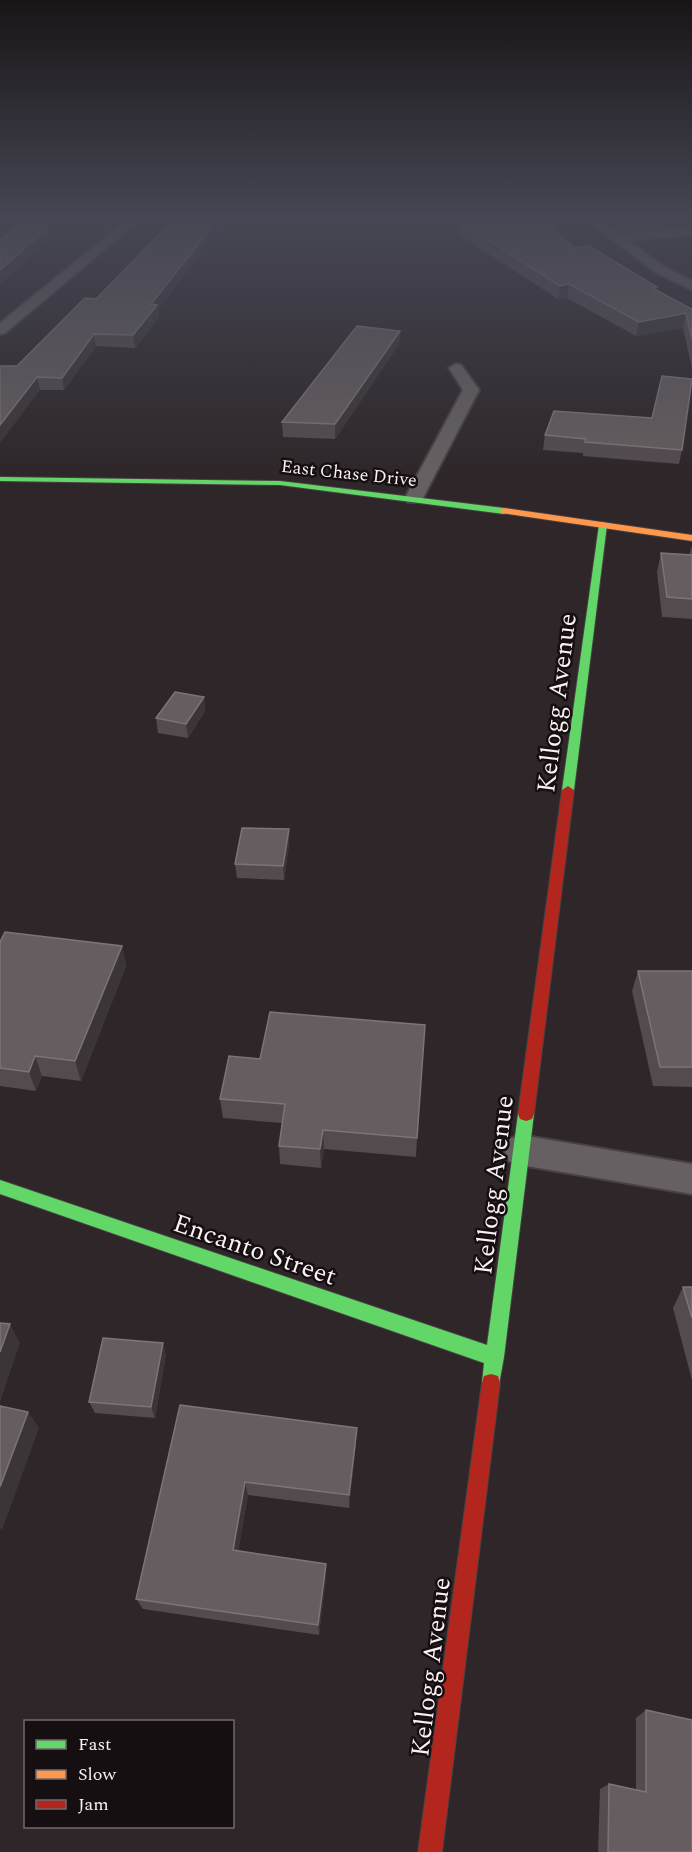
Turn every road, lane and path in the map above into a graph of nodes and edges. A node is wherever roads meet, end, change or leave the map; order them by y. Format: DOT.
graph roads {
  1 [pos="32,303"];
  2 [pos="0,330"];
  3 [pos="456,368"];
  4 [pos="0,479"];
  5 [pos="414,498"];
  6 [pos="603,525"];
  7 [pos="692,538"];
  8 [pos="521,1150"];
  9 [pos="692,1179"];
  10 [pos="0,1187"];
  11 [pos="495,1357"];
  12 [pos="430,1852"];
  1 -- 2 [label="street"];
  3 -- 5 [label="street"];
  4 -- 5 [label="street, East Chase Drive"];
  5 -- 6 [label="street, East Chase Drive"];
  6 -- 7 [label="street, East Chase Drive"];
  6 -- 8 [label="street, Kellogg Avenue"];
  8 -- 9 [label="street"];
  8 -- 11 [label="street, Kellogg Avenue"];
  10 -- 11 [label="street, Encanto Street"];
  11 -- 12 [label="street, Kellogg Avenue"];
}
